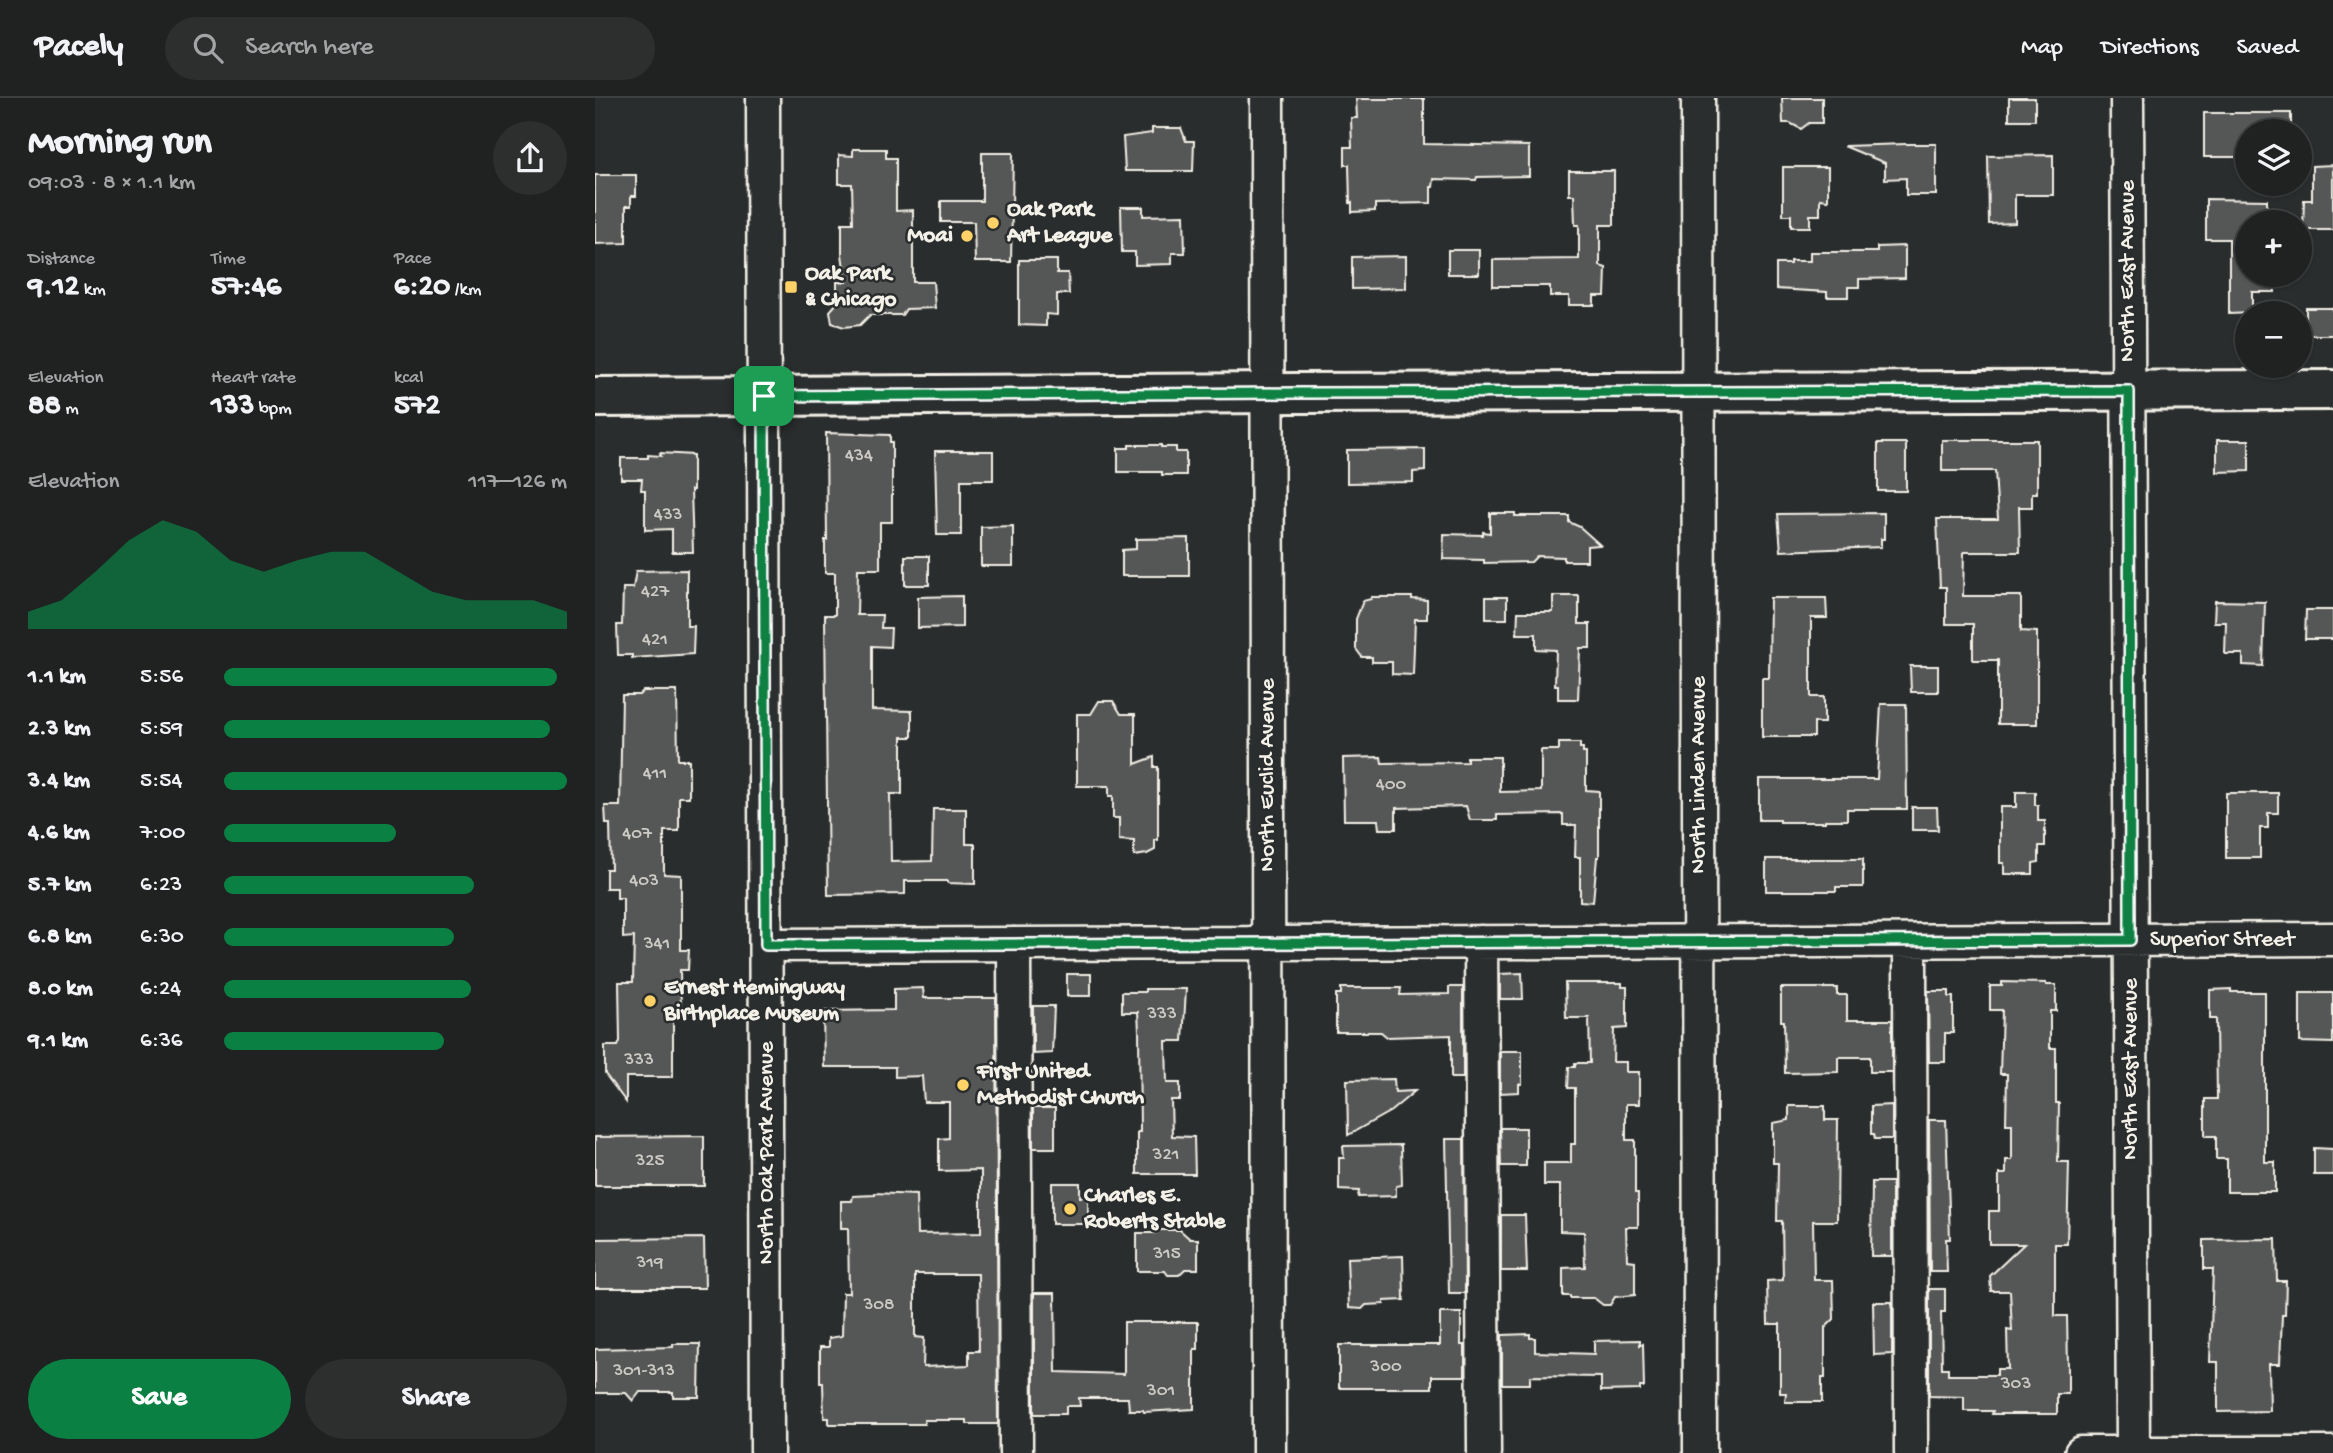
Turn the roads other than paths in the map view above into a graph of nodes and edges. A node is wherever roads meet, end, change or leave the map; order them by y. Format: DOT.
graph roads {
  1 [pos="763,98"];
  2 [pos="1267,98"];
  3 [pos="1698,98"];
  4 [pos="2127,98"];
  5 [pos="2333,390"];
  6 [pos="2129,391"];
  7 [pos="1698,392"];
  8 [pos="1267,393"];
  9 [pos="764,396"];
  10 [pos="595,397"];
  11 [pos="2333,939"];
  12 [pos="2130,940"];
  13 [pos="1910,941"];
  14 [pos="1699,942"];
  15 [pos="1268,943"];
  16 [pos="1482,943"];
  17 [pos="1014,944"];
  18 [pos="766,945"];
  19 [pos="767,1453"];
  20 [pos="1016,1453"];
  21 [pos="1269,1453"];
  22 [pos="1484,1453"];
  23 [pos="1700,1453"];
  24 [pos="1911,1453"];
  25 [pos="2081,1453"];
  26 [pos="2133,1453"];
  27 [pos="2182,1453"];
  28 [pos="2333,1453"];
  1 -- 9 [label="street, North Oak Park Avenue"];
  2 -- 8 [label="street, North Euclid Avenue"];
  3 -- 7 [label="street, North Linden Avenue"];
  4 -- 6 [label="street, North East Avenue"];
  5 -- 6 [label="main road"];
  6 -- 7 [label="main road"];
  6 -- 12 [label="street, North East Avenue"];
  7 -- 8 [label="main road"];
  7 -- 14 [label="street, North Linden Avenue"];
  8 -- 9 [label="main road"];
  8 -- 15 [label="street, North Euclid Avenue"];
  9 -- 10 [label="main road"];
  9 -- 18 [label="street, North Oak Park Avenue"];
  11 -- 12 [label="street, Superior Street"];
  12 -- 13 [label="street, Superior Street"];
  12 -- 26 [label="street, North East Avenue"];
  13 -- 14 [label="street, Superior Street"];
  13 -- 24 [label="street"];
  14 -- 16 [label="street, Superior Street"];
  14 -- 23 [label="street, North Linden Avenue"];
  15 -- 16 [label="street, Superior Street"];
  15 -- 17 [label="street, Superior Street"];
  15 -- 21 [label="street, North Euclid Avenue"];
  16 -- 22 [label="street"];
  17 -- 18 [label="street, Superior Street"];
  17 -- 20 [label="street"];
  18 -- 19 [label="street, North Oak Park Avenue"];
  25 -- 26 [label="street"];
  26 -- 27 [label="street"];
  27 -- 28 [label="street"];
}
